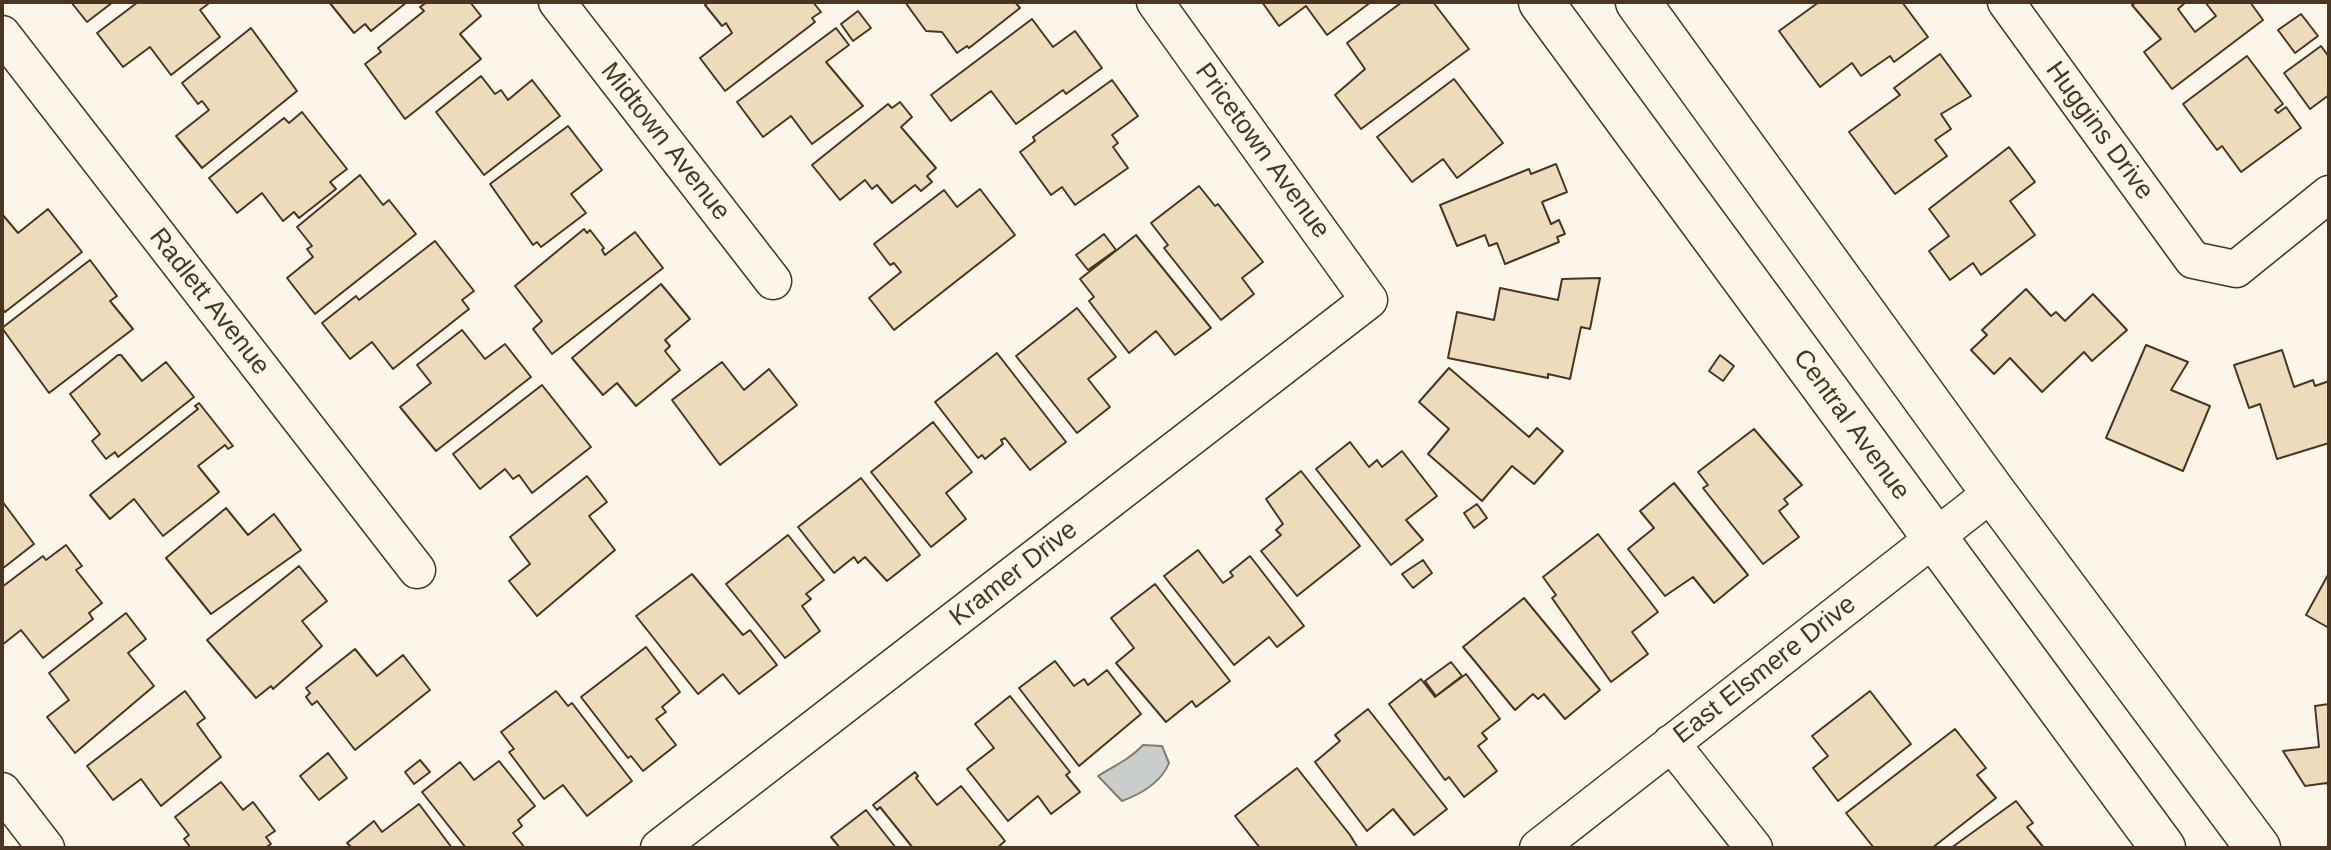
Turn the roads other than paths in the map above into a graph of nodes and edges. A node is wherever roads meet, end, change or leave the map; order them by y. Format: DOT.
graph roads {
  1 [pos="557,2"];
  2 [pos="1155,2"];
  3 [pos="1541,2"];
  4 [pos="1638,2"];
  5 [pos="2006,2"];
  6 [pos="2,34"];
  7 [pos="2329,194"];
  8 [pos="773,281"];
  9 [pos="1369,300"];
  10 [pos="1993,492"];
  11 [pos="1934,538"];
  12 [pos="417,570"];
  13 [pos="1671,743"];
  14 [pos="2,791"];
  15 [pos="46,848"];
  16 [pos="659,848"];
  17 [pos="1538,848"];
  18 [pos="1754,848"];
  19 [pos="2163,848"];
  20 [pos="2258,848"];
  1 -- 8 [label="street, Midtown Avenue"];
  2 -- 9 [label="street, Pricetown Avenue"];
  3 -- 11 [label="main road, Central Avenue"];
  4 -- 10 [label="main road"];
  5 -- 7 [label="street, Huggins Drive"];
  6 -- 12 [label="street, Radlett Avenue"];
  9 -- 16 [label="street, Kramer Drive"];
  10 -- 11 [label="street, East Elsmere Drive"];
  10 -- 20 [label="main road"];
  11 -- 13 [label="street, East Elsmere Drive"];
  11 -- 19 [label="main road, Central Avenue"];
  13 -- 17 [label="street, East Elsmere Drive"];
  13 -- 18 [label="street"];
  14 -- 15 [label="street"];
}
